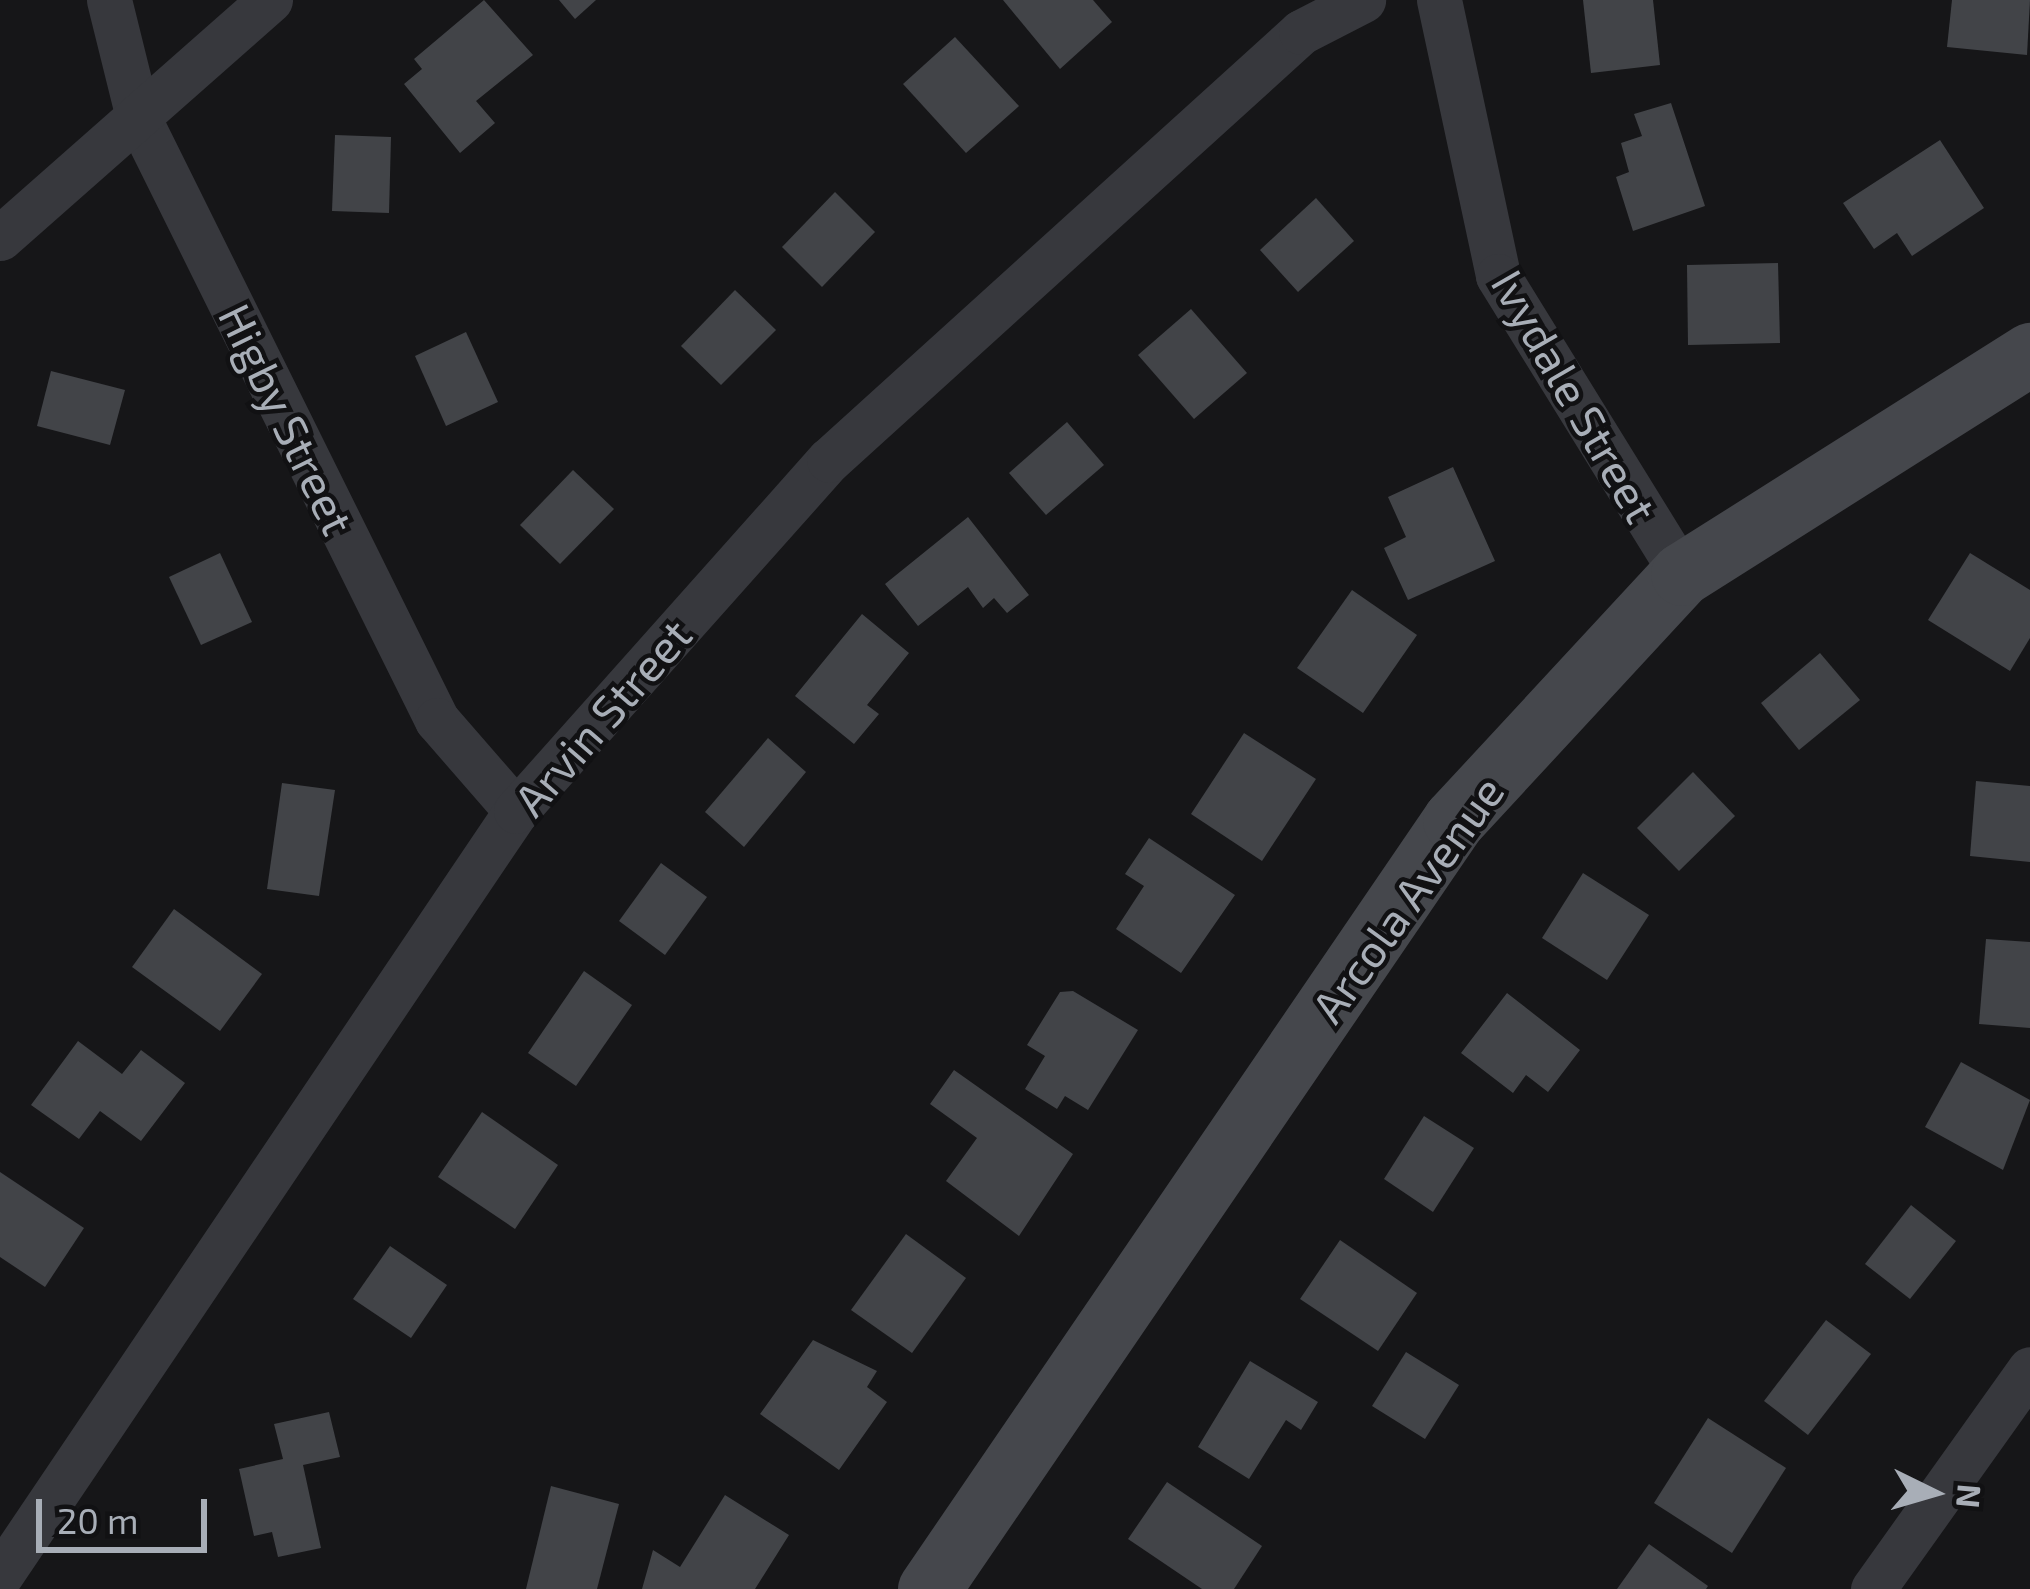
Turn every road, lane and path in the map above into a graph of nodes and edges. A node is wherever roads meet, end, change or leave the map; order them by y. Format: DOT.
graph roads {
  1 [pos="109,0"];
  2 [pos="270,0"];
  3 [pos="1364,0"];
  4 [pos="1438,0"];
  5 [pos="138,117"];
  6 [pos="0,238"];
  7 [pos="2030,354"];
  8 [pos="1682,574"];
  9 [pos="516,812"];
  10 [pos="2030,1369"];
  11 [pos="0,1576"];
  12 [pos="929,1589"];
  13 [pos="1873,1589"];
  1 -- 5 [label="street, Higby Street"];
  2 -- 5 [label="street"];
  3 -- 9 [label="street, Arvin Street"];
  4 -- 8 [label="street, Ivydale Street"];
  5 -- 6 [label="street"];
  5 -- 9 [label="street, Higby Street"];
  7 -- 8 [label="street, Arcola Avenue"];
  8 -- 12 [label="street, Arcola Avenue"];
  9 -- 11 [label="street, Arvin Street"];
  10 -- 13 [label="street"];
}
